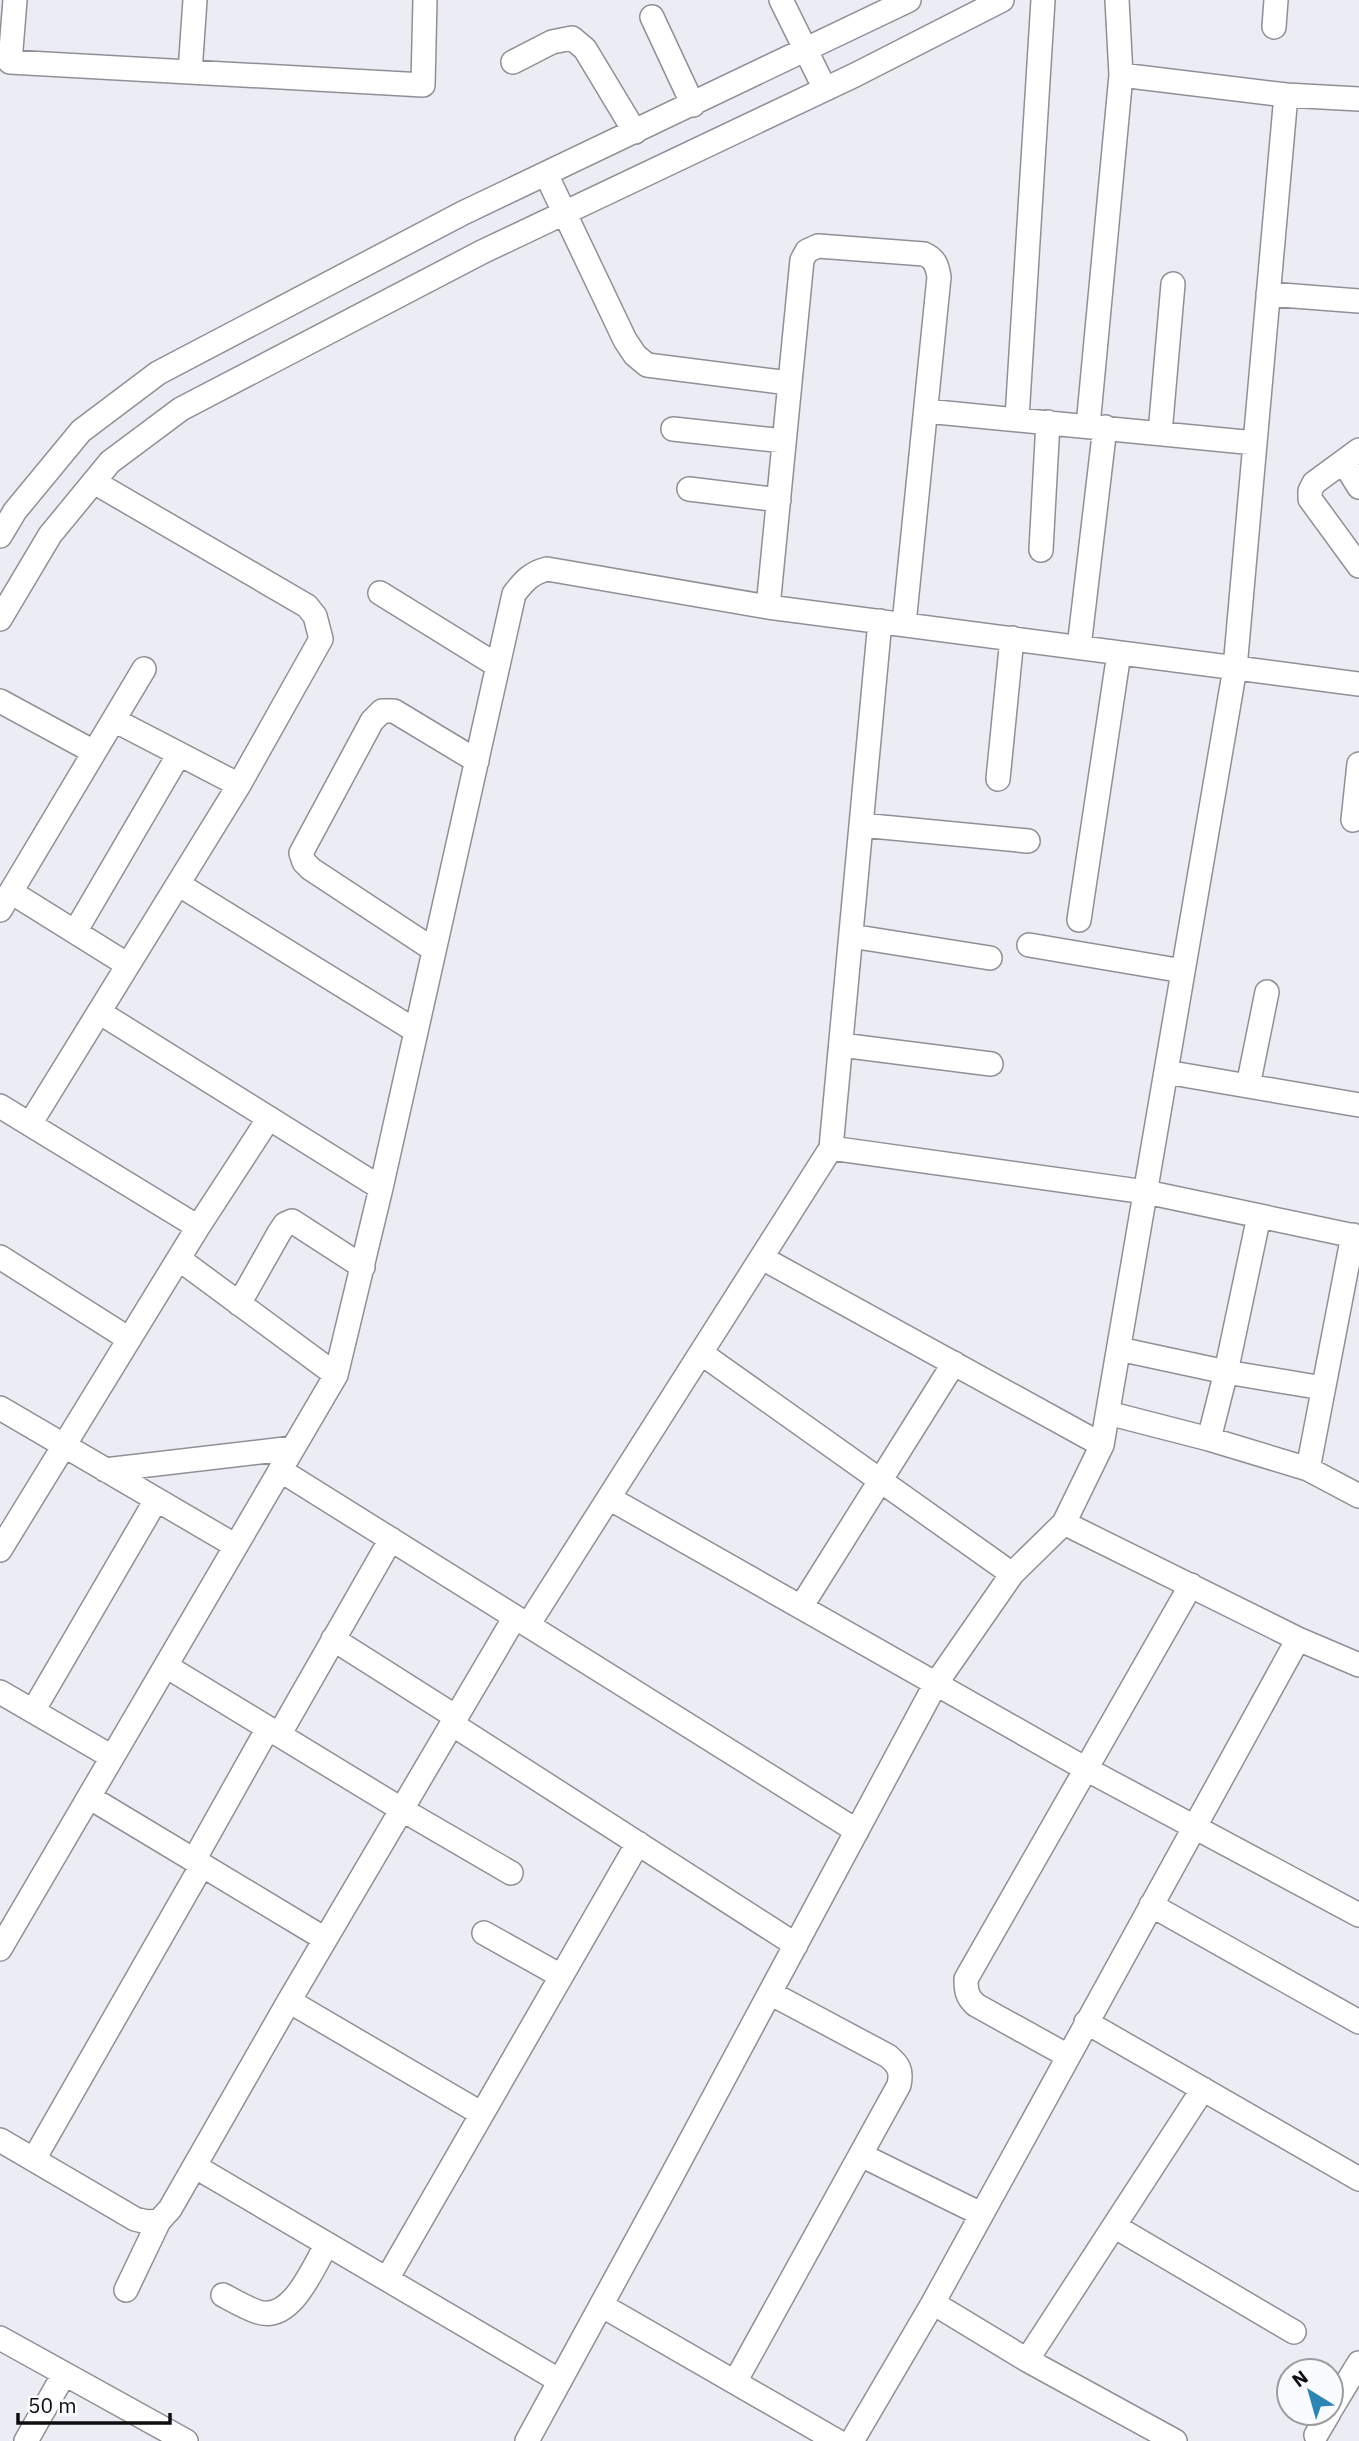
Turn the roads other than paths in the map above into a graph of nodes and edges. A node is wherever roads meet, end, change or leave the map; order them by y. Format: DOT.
graph roads {
  1 [pos="195,0"];
  2 [pos="425,0"];
  3 [pos="781,0"];
  4 [pos="909,0"];
  5 [pos="1002,0"];
  6 [pos="1043,0"];
  7 [pos="1117,0"];
  8 [pos="1276,0"];
  9 [pos="10,8"];
  10 [pos="652,17"];
  11 [pos="1274,27"];
  12 [pos="807,51"];
  13 [pos="513,62"];
  14 [pos="190,72"];
  15 [pos="1121,75"];
  16 [pos="825,89"];
  17 [pos="1286,94"];
  18 [pos="1359,99"];
  19 [pos="692,105"];
  20 [pos="635,132"];
  21 [pos="546,174"];
  22 [pos="565,213"];
  23 [pos="1173,284"];
  24 [pos="1268,293"];
  25 [pos="1359,301"];
  26 [pos="789,383"];
  27 [pos="926,411"];
  28 [pos="1017,418"];
  29 [pos="1048,422"];
  30 [pos="1096,427"];
  31 [pos="673,429"];
  32 [pos="1160,433"];
  33 [pos="784,441"];
  34 [pos="1255,443"];
  35 [pos="1351,456"];
  36 [pos="94,482"];
  37 [pos="1359,487"];
  38 [pos="689,489"];
  39 [pos="779,500"];
  40 [pos="0,536"];
  41 [pos="1041,550"];
  42 [pos="1359,566"];
  43 [pos="380,593"];
  44 [pos="768,607"];
  45 [pos="0,620"];
  46 [pos="880,621"];
  47 [pos="904,624"];
  48 [pos="1012,638"];
  49 [pos="1079,647"];
  50 [pos="1119,653"];
  51 [pos="498,666"];
  52 [pos="1235,668"];
  53 [pos="144,669"];
  54 [pos="1359,684"];
  55 [pos="0,701"];
  56 [pos="114,720"];
  57 [pos="94,752"];
  58 [pos="179,754"];
  59 [pos="477,761"];
  60 [pos="1359,764"];
  61 [pos="998,779"];
  62 [pos="239,785"];
  63 [pos="1353,820"];
  64 [pos="861,825"];
  65 [pos="1028,841"];
  66 [pos="178,884"];
  67 [pos="5,901"];
  68 [pos="1079,920"];
  69 [pos="75,932"];
  70 [pos="851,936"];
  71 [pos="1029,945"];
  72 [pos="434,950"];
  73 [pos="990,958"];
  74 [pos="128,965"];
  75 [pos="1183,971"];
  76 [pos="1268,992"];
  77 [pos="99,1012"];
  78 [pos="416,1031"];
  79 [pos="841,1045"];
  80 [pos="992,1065"];
  81 [pos="1166,1072"];
  82 [pos="1248,1086"];
  83 [pos="1359,1105"];
  84 [pos="0,1106"];
  85 [pos="269,1118"];
  86 [pos="30,1124"];
  87 [pos="831,1148"];
  88 [pos="381,1188"];
  89 [pos="1146,1192"];
  90 [pos="1259,1216"];
  91 [pos="198,1227"];
  92 [pos="1356,1236"];
  93 [pos="0,1257"];
  94 [pos="762,1258"];
  95 [pos="178,1259"];
  96 [pos="363,1267"];
  97 [pos="239,1304"];
  98 [pos="129,1339"];
  99 [pos="1119,1349"];
  100 [pos="701,1353"];
  101 [pos="954,1363"];
  102 [pos="1226,1372"];
  103 [pos="336,1376"];
  104 [pos="1323,1388"];
  105 [pos="0,1408"];
  106 [pos="1108,1413"];
  107 [pos="1209,1439"];
  108 [pos="1102,1445"];
  109 [pos="64,1446"];
  110 [pos="293,1448"];
  111 [pos="1308,1469"];
  112 [pos="105,1470"];
  113 [pos="280,1470"];
  114 [pos="880,1481"];
  115 [pos="1359,1496"];
  116 [pos="609,1498"];
  117 [pos="156,1500"];
  118 [pos="1064,1523"];
  119 [pos="391,1539"];
  120 [pos="236,1546"];
  121 [pos="0,1550"];
  122 [pos="1012,1574"];
  123 [pos="1191,1585"];
  124 [pos="801,1608"];
  125 [pos="521,1621"];
  126 [pos="333,1639"];
  127 [pos="1298,1639"];
  128 [pos="1359,1665"];
  129 [pos="166,1666"];
  130 [pos="935,1685"];
  131 [pos="0,1692"];
  132 [pos="33,1711"];
  133 [pos="454,1720"];
  134 [pos="274,1732"];
  135 [pos="112,1757"];
  136 [pos="1086,1769"];
  137 [pos="89,1797"];
  138 [pos="401,1810"];
  139 [pos="1193,1828"];
  140 [pos="857,1831"];
  141 [pos="638,1843"];
  142 [pos="198,1863"];
  143 [pos="511,1873"];
  144 [pos="1151,1905"];
  145 [pos="1359,1915"];
  146 [pos="484,1933"];
  147 [pos="325,1939"];
  148 [pos="796,1945"];
  149 [pos="0,1949"];
  150 [pos="561,1976"];
  151 [pos="770,1993"];
  152 [pos="289,2001"];
  153 [pos="1086,2022"];
  154 [pos="1359,2022"];
  155 [pos="1068,2056"];
  156 [pos="1202,2089"];
  157 [pos="482,2114"];
  158 [pos="0,2140"];
  159 [pos="861,2155"];
  160 [pos="34,2159"];
  161 [pos="196,2167"];
  162 [pos="1359,2179"];
  163 [pos="981,2214"];
  164 [pos="159,2221"];
  165 [pos="1114,2226"];
  166 [pos="327,2244"];
  167 [pos="387,2278"];
  168 [pos="126,2290"];
  169 [pos="223,2295"];
  170 [pos="933,2302"];
  171 [pos="601,2305"];
  172 [pos="1294,2332"];
  173 [pos="0,2339"];
  174 [pos="1027,2360"];
  175 [pos="1359,2363"];
  176 [pos="64,2374"];
  177 [pos="560,2381"];
  178 [pos="735,2382"];
  179 [pos="1345,2386"];
  180 [pos="1321,2427"];
  181 [pos="1316,2435"];
  182 [pos="26,2441"];
  183 [pos="186,2441"];
  184 [pos="527,2441"];
  185 [pos="837,2441"];
  186 [pos="852,2441"];
  187 [pos="1175,2441"];
  1 -- 14 [label="street"];
  2 -- 14 [label="street"];
  3 -- 12 [label="street"];
  4 -- 12 [label="street"];
  5 -- 16 [label="street"];
  6 -- 28 [label="street"];
  7 -- 15 [label="street"];
  8 -- 11 [label="street"];
  9 -- 14 [label="street"];
  10 -- 19 [label="street"];
  12 -- 16 [label="street"];
  12 -- 19 [label="street"];
  13 -- 20 [label="street"];
  15 -- 17 [label="street"];
  15 -- 30 [label="street"];
  16 -- 22 [label="street"];
  17 -- 18 [label="street"];
  17 -- 24 [label="street"];
  19 -- 20 [label="street"];
  20 -- 21 [label="street"];
  21 -- 22 [label="street"];
  21 -- 40 [label="street"];
  22 -- 26 [label="street"];
  22 -- 36 [label="street"];
  23 -- 32 [label="street"];
  24 -- 25 [label="street"];
  24 -- 34 [label="street"];
  26 -- 27 [label="street"];
  26 -- 33 [label="street"];
  27 -- 28 [label="street"];
  27 -- 47 [label="street"];
  28 -- 29 [label="street"];
  29 -- 30 [label="street"];
  29 -- 41 [label="street"];
  30 -- 32 [label="street"];
  30 -- 49 [label="street"];
  31 -- 33 [label="street"];
  32 -- 34 [label="street"];
  33 -- 39 [label="street"];
  34 -- 52 [label="street"];
  35 -- 37 [label="street"];
  35 -- 42 [label="street"];
  36 -- 45 [label="street"];
  36 -- 62 [label="street"];
  38 -- 39 [label="street"];
  39 -- 44 [label="street"];
  43 -- 51 [label="street"];
  44 -- 46 [label="street"];
  44 -- 51 [label="street"];
  46 -- 47 [label="street"];
  46 -- 64 [label="street"];
  47 -- 48 [label="street"];
  48 -- 49 [label="street"];
  48 -- 61 [label="street"];
  49 -- 50 [label="street"];
  50 -- 52 [label="street"];
  50 -- 68 [label="street"];
  51 -- 59 [label="street"];
  52 -- 54 [label="street"];
  52 -- 75 [label="street"];
  53 -- 56 [label="street"];
  55 -- 57 [label="street"];
  56 -- 57 [label="street"];
  56 -- 58 [label="street"];
  57 -- 67 [label="street"];
  58 -- 62 [label="street"];
  58 -- 69 [label="street"];
  59 -- 72 [label="street"];
  59 -- 72 [label="street"];
  60 -- 63 [label="street"];
  62 -- 66 [label="street"];
  64 -- 65 [label="street"];
  64 -- 70 [label="street"];
  66 -- 74 [label="street"];
  66 -- 78 [label="street"];
  67 -- 69 [label="street"];
  69 -- 74 [label="street"];
  70 -- 73 [label="street"];
  70 -- 79 [label="street"];
  71 -- 75 [label="street"];
  72 -- 78 [label="street"];
  74 -- 77 [label="street"];
  75 -- 81 [label="street"];
  76 -- 82 [label="street"];
  77 -- 85 [label="street"];
  77 -- 86 [label="street"];
  78 -- 88 [label="street"];
  79 -- 80 [label="street"];
  79 -- 87 [label="street"];
  81 -- 82 [label="street"];
  81 -- 89 [label="street"];
  82 -- 83 [label="street"];
  84 -- 86 [label="street"];
  85 -- 88 [label="street"];
  85 -- 91 [label="street"];
  86 -- 91 [label="street"];
  87 -- 89 [label="street"];
  87 -- 94 [label="street"];
  88 -- 96 [label="street"];
  89 -- 90 [label="street"];
  89 -- 99 [label="street"];
  90 -- 92 [label="street"];
  90 -- 102 [label="street"];
  91 -- 95 [label="street"];
  92 -- 104 [label="street"];
  93 -- 98 [label="street"];
  94 -- 100 [label="street"];
  94 -- 101 [label="street"];
  95 -- 97 [label="street"];
  95 -- 98 [label="street"];
  96 -- 97 [label="street"];
  96 -- 103 [label="street"];
  97 -- 103 [label="street"];
  98 -- 109 [label="street"];
  99 -- 102 [label="street"];
  99 -- 106 [label="street"];
  100 -- 114 [label="street"];
  100 -- 116 [label="street"];
  101 -- 108 [label="street"];
  101 -- 114 [label="street"];
  102 -- 104 [label="street"];
  102 -- 107 [label="street"];
  103 -- 110 [label="street"];
  104 -- 111 [label="street"];
  105 -- 109 [label="street"];
  106 -- 107 [label="street"];
  106 -- 108 [label="street"];
  107 -- 111 [label="street"];
  108 -- 118 [label="street"];
  109 -- 112 [label="street"];
  109 -- 121 [label="street"];
  110 -- 112 [label="street"];
  110 -- 113 [label="street"];
  111 -- 115 [label="street"];
  112 -- 117 [label="street"];
  113 -- 119 [label="street"];
  113 -- 120 [label="street"];
  114 -- 122 [label="street"];
  114 -- 124 [label="street"];
  116 -- 124 [label="street"];
  116 -- 125 [label="street"];
  117 -- 120 [label="street"];
  117 -- 132 [label="street"];
  118 -- 122 [label="street"];
  118 -- 123 [label="street"];
  119 -- 125 [label="street"];
  119 -- 126 [label="street"];
  120 -- 129 [label="street"];
  122 -- 130 [label="street"];
  123 -- 127 [label="street"];
  123 -- 136 [label="street"];
  124 -- 130 [label="street"];
  125 -- 133 [label="street"];
  125 -- 140 [label="street"];
  126 -- 133 [label="street"];
  126 -- 134 [label="street"];
  127 -- 128 [label="street"];
  127 -- 139 [label="street"];
  129 -- 134 [label="street"];
  129 -- 135 [label="street"];
  130 -- 136 [label="street"];
  130 -- 140 [label="street"];
  131 -- 132 [label="street"];
  132 -- 135 [label="street"];
  133 -- 138 [label="street"];
  133 -- 141 [label="street"];
  134 -- 138 [label="street"];
  134 -- 142 [label="street"];
  135 -- 137 [label="street"];
  136 -- 139 [label="street"];
  136 -- 155 [label="street"];
  137 -- 142 [label="street"];
  137 -- 149 [label="street"];
  138 -- 143 [label="street"];
  138 -- 147 [label="street"];
  139 -- 144 [label="street"];
  139 -- 145 [label="street"];
  140 -- 148 [label="street"];
  141 -- 148 [label="street"];
  141 -- 150 [label="street"];
  142 -- 147 [label="street"];
  142 -- 160 [label="street"];
  144 -- 153 [label="street"];
  144 -- 154 [label="street"];
  146 -- 150 [label="street"];
  147 -- 152 [label="street"];
  148 -- 151 [label="street"];
  150 -- 157 [label="street"];
  151 -- 159 [label="street"];
  151 -- 171 [label="street"];
  152 -- 157 [label="street"];
  152 -- 161 [label="street"];
  153 -- 155 [label="street"];
  153 -- 156 [label="street"];
  155 -- 163 [label="street"];
  156 -- 162 [label="street"];
  156 -- 165 [label="street"];
  157 -- 167 [label="street"];
  158 -- 160 [label="street"];
  159 -- 163 [label="street"];
  159 -- 178 [label="street"];
  160 -- 164 [label="street"];
  161 -- 164 [label="street"];
  161 -- 166 [label="street"];
  163 -- 170 [label="street"];
  164 -- 168 [label="street"];
  165 -- 172 [label="street"];
  165 -- 174 [label="street"];
  166 -- 167 [label="street"];
  166 -- 169 [label="street"];
  167 -- 177 [label="street"];
  170 -- 174 [label="street"];
  170 -- 186 [label="street"];
  171 -- 177 [label="street"];
  171 -- 178 [label="street"];
  173 -- 176 [label="street"];
  174 -- 187 [label="street"];
  175 -- 179 [label="street"];
  176 -- 182 [label="street"];
  176 -- 183 [label="street"];
  177 -- 184 [label="street"];
  178 -- 185 [label="street"];
  180 -- 181 [label="street"];
}
